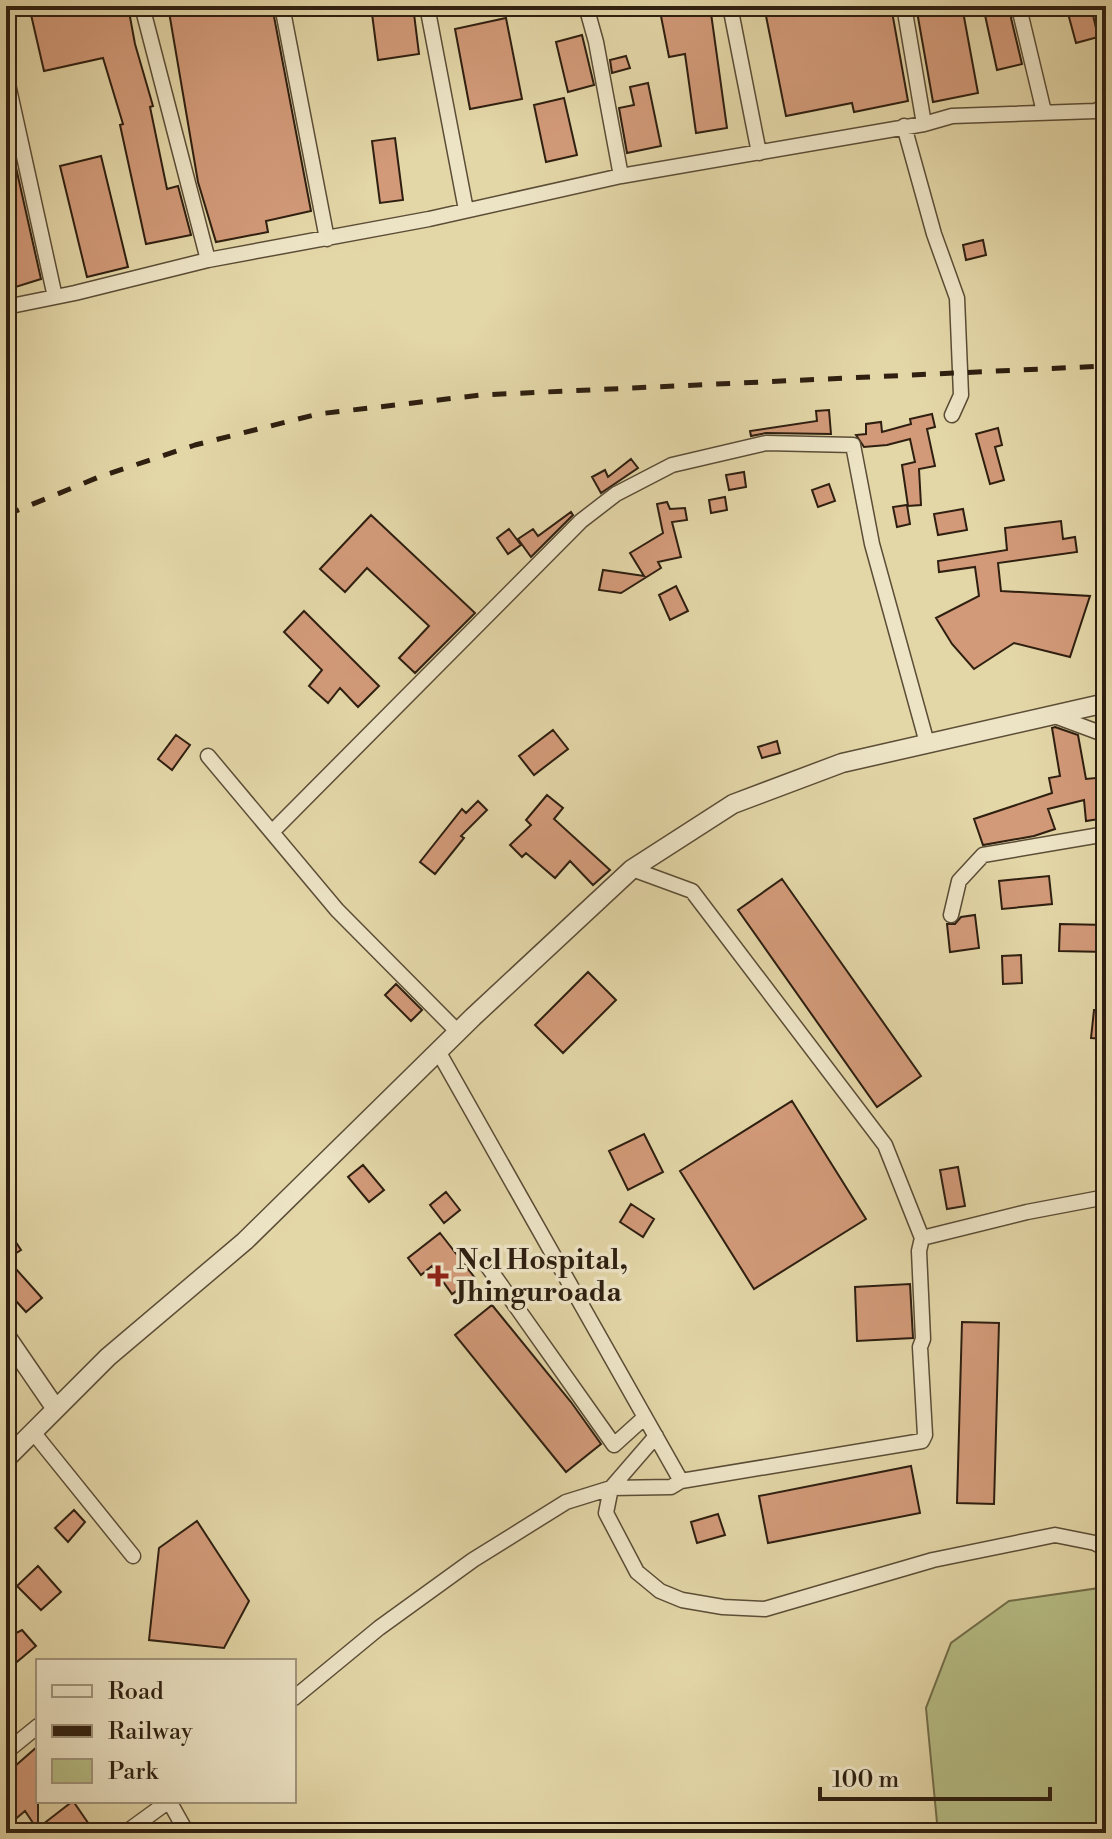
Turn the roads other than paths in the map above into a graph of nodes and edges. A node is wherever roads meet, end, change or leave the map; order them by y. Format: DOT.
graph roads {
  1 [pos="142,6"];
  2 [pos="282,6"];
  3 [pos="427,6"];
  4 [pos="586,6"];
  5 [pos="730,6"];
  6 [pos="904,6"];
  7 [pos="1021,16"];
  8 [pos="6,75"];
  9 [pos="1106,106"];
  10 [pos="1044,112"];
  11 [pos="924,124"];
  12 [pos="904,126"];
  13 [pos="759,153"];
  14 [pos="621,176"];
  15 [pos="466,210"];
  16 [pos="327,239"];
  17 [pos="208,260"];
  18 [pos="55,297"];
  19 [pos="6,307"];
  20 [pos="952,415"];
  21 [pos="1106,703"];
  22 [pos="1052,715"];
  23 [pos="1106,735"];
  24 [pos="927,743"];
  25 [pos="208,756"];
  26 [pos="272,832"];
  27 [pos="1106,834"];
  28 [pos="632,869"];
  29 [pos="951,915"];
  30 [pos="458,1032"];
  31 [pos="438,1051"];
  32 [pos="1106,1197"];
  33 [pos="922,1238"];
  34 [pos="486,1264"];
  35 [pos="6,1336"];
  36 [pos="56,1409"];
  37 [pos="645,1417"];
  38 [pos="33,1432"];
  39 [pos="656,1436"];
  40 [pos="6,1459"];
  41 [pos="681,1481"];
  42 [pos="611,1488"];
  43 [pos="1106,1549"];
  44 [pos="133,1556"];
  45 [pos="296,1696"];
  46 [pos="36,1728"];
  47 [pos="6,1752"];
  48 [pos="166,1803"];
  49 [pos="170,1803"];
  50 [pos="125,1833"];
  51 [pos="187,1833"];
  1 -- 17 [label="street"];
  2 -- 16 [label="street"];
  3 -- 15 [label="street"];
  4 -- 14 [label="street"];
  5 -- 13 [label="street"];
  6 -- 11 [label="street"];
  7 -- 10 [label="street"];
  8 -- 18 [label="street"];
  9 -- 10 [label="street"];
  10 -- 11 [label="street"];
  11 -- 12 [label="street"];
  12 -- 13 [label="street"];
  12 -- 20 [label="street"];
  13 -- 14 [label="street"];
  14 -- 15 [label="street"];
  15 -- 16 [label="street"];
  16 -- 17 [label="street"];
  17 -- 18 [label="street"];
  18 -- 19 [label="street"];
  21 -- 22 [label="street"];
  22 -- 23 [label="street"];
  22 -- 24 [label="street"];
  24 -- 26 [label="street"];
  24 -- 28 [label="street"];
  25 -- 26 [label="street"];
  26 -- 30 [label="street"];
  27 -- 29 [label="street"];
  28 -- 30 [label="street"];
  28 -- 33 [label="street"];
  30 -- 31 [label="street"];
  31 -- 36 [label="street"];
  31 -- 37 [label="street"];
  32 -- 33 [label="street"];
  33 -- 41 [label="street"];
  34 -- 37 [label="street"];
  35 -- 36 [label="street"];
  36 -- 38 [label="street"];
  37 -- 39 [label="street"];
  38 -- 40 [label="street"];
  38 -- 44 [label="street"];
  39 -- 41 [label="street"];
  39 -- 42 [label="street"];
  41 -- 42 [label="street"];
  42 -- 43 [label="street"];
  42 -- 45 [label="street"];
  46 -- 47 [label="street"];
  48 -- 50 [label="street"];
  49 -- 51 [label="street"];
}
